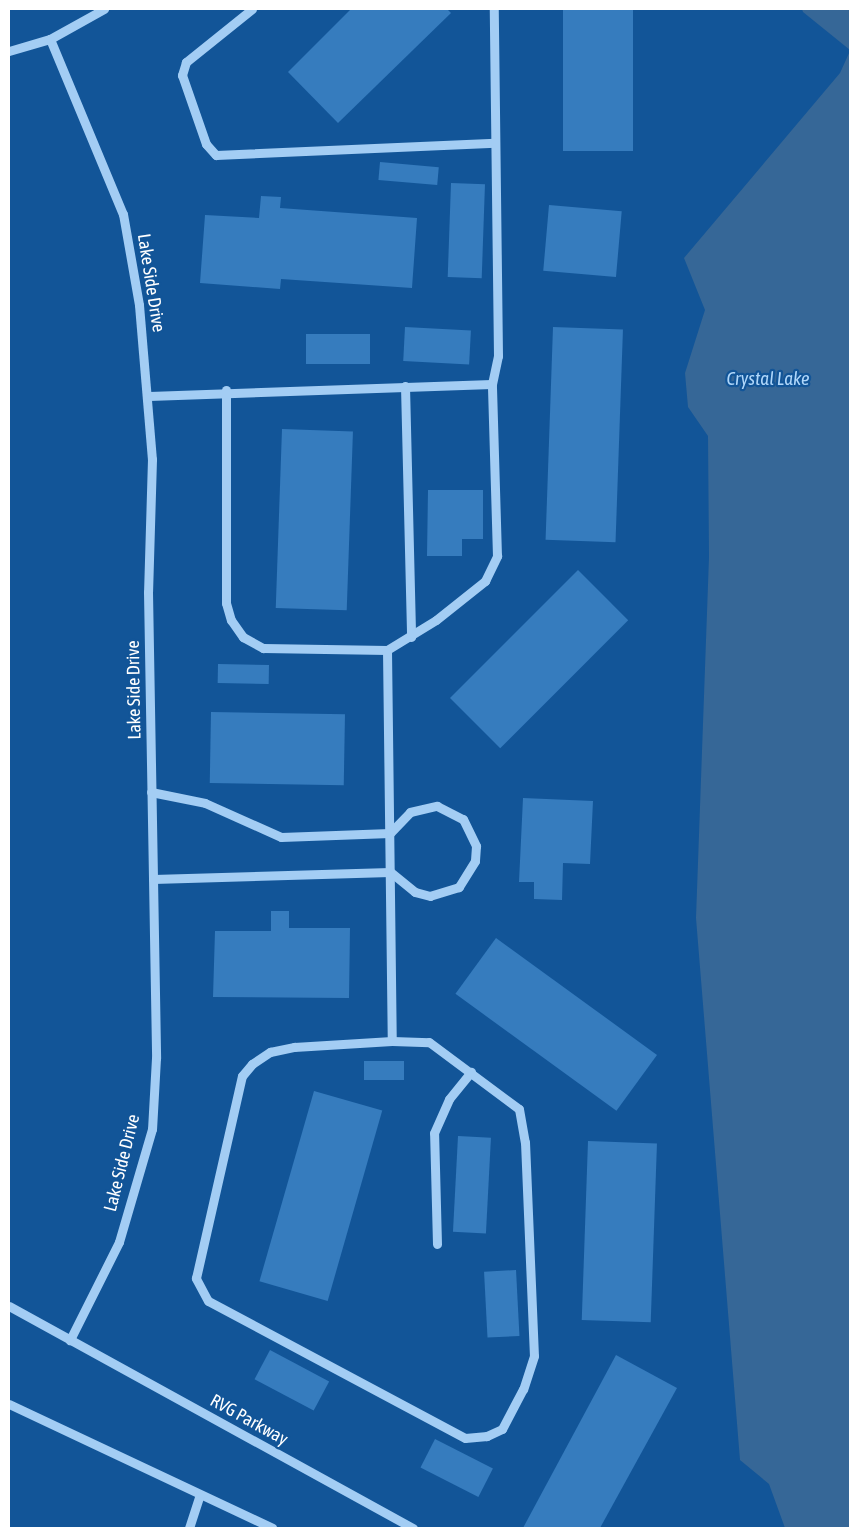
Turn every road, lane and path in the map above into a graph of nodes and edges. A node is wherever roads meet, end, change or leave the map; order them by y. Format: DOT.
graph roads {
  1 [pos="104,9"];
  2 [pos="252,9"];
  3 [pos="494,9"];
  4 [pos="50,39"];
  5 [pos="9,51"];
  6 [pos="495,143"];
  7 [pos="492,384"];
  8 [pos="405,386"];
  9 [pos="226,390"];
  10 [pos="149,396"];
  11 [pos="412,637"];
  12 [pos="387,650"];
  13 [pos="151,792"];
  14 [pos="390,833"];
  15 [pos="390,872"];
  16 [pos="153,880"];
  17 [pos="392,1041"];
  18 [pos="471,1072"];
  19 [pos="437,1244"];
  20 [pos="9,1306"];
  21 [pos="70,1340"];
  22 [pos="9,1404"];
  23 [pos="199,1497"];
  24 [pos="189,1528"];
  25 [pos="272,1528"];
  26 [pos="413,1528"];
  1 -- 4 [label="street"];
  2 -- 6 [label="street"];
  3 -- 6 [label="street"];
  4 -- 5 [label="street"];
  4 -- 10 [label="street, Lake Side Drive"];
  6 -- 7 [label="street"];
  7 -- 8 [label="street"];
  7 -- 11 [label="street"];
  8 -- 9 [label="street"];
  8 -- 11 [label="street"];
  9 -- 10 [label="street"];
  9 -- 12 [label="street"];
  10 -- 13 [label="street, Lake Side Drive"];
  11 -- 12 [label="street"];
  12 -- 14 [label="street"];
  13 -- 14 [label="street"];
  13 -- 16 [label="street, Lake Side Drive"];
  14 -- 15 [label="street"];
  14 -- 15 [label="street"];
  15 -- 16 [label="street"];
  15 -- 17 [label="street"];
  16 -- 21 [label="street, Lake Side Drive"];
  17 -- 18 [label="street"];
  17 -- 18 [label="street"];
  18 -- 19 [label="street"];
  20 -- 21 [label="street, RVG Parkway"];
  21 -- 26 [label="street, RVG Parkway"];
  22 -- 23 [label="street"];
  23 -- 24 [label="street"];
  23 -- 25 [label="street"];
}
